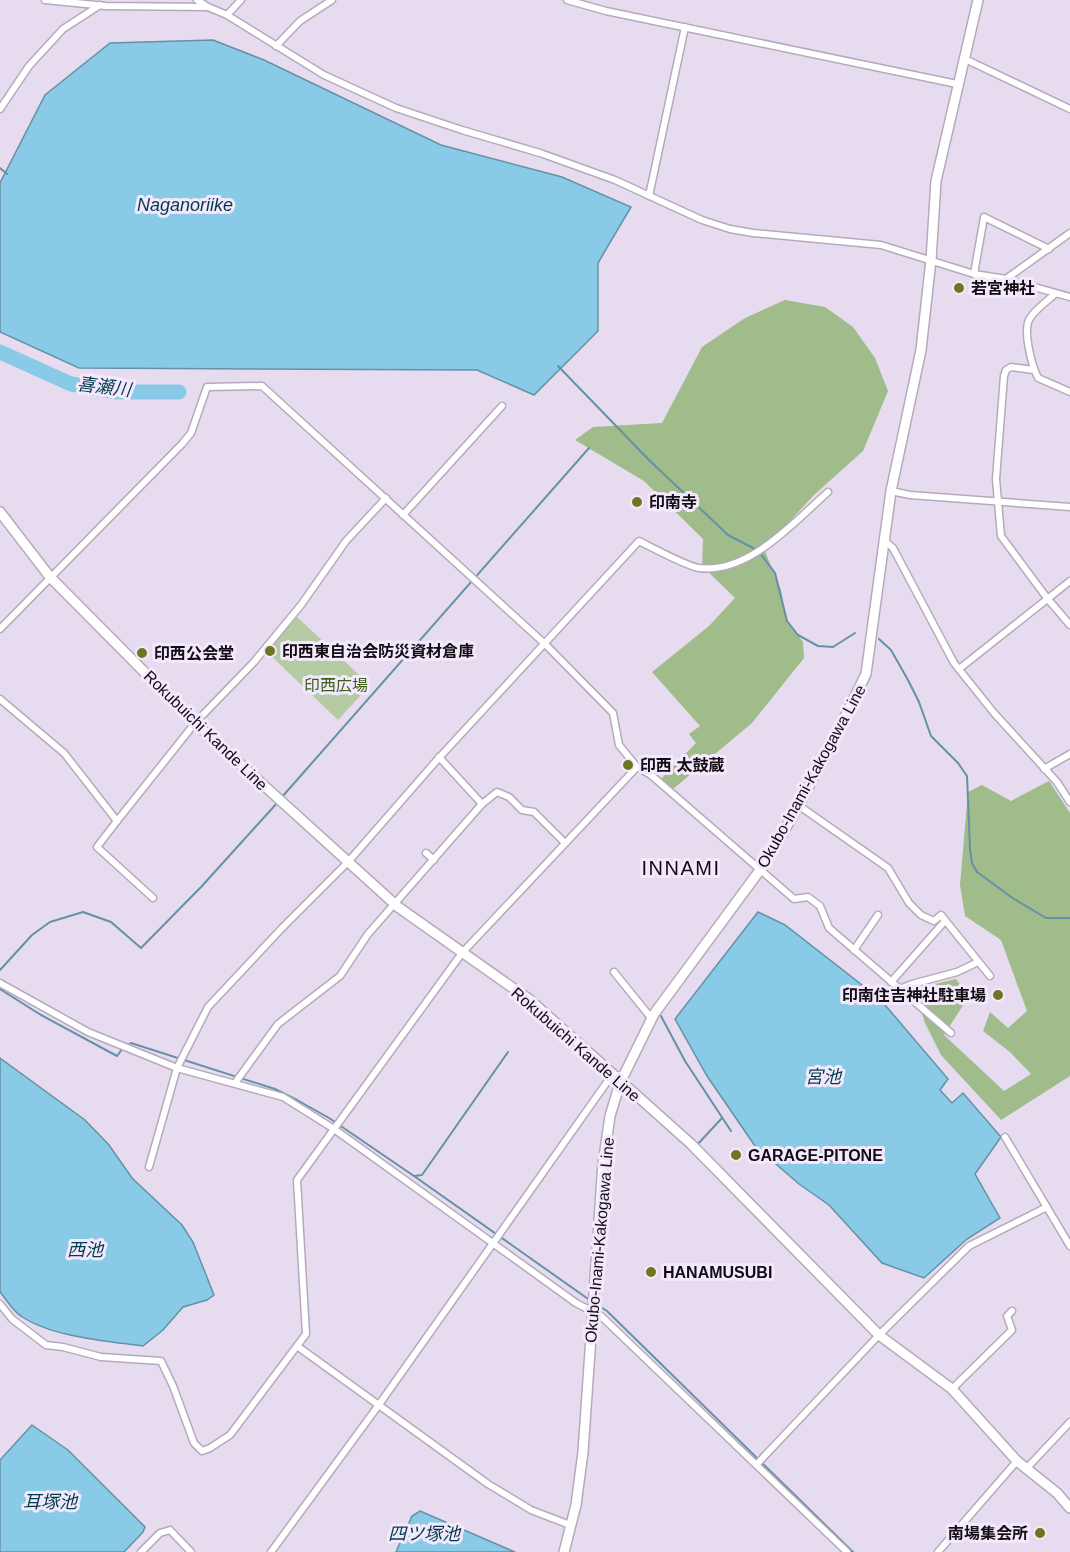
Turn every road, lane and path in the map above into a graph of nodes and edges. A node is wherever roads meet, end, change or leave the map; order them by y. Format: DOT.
graph roads {
  1 [pos="45,0"];
  2 [pos="197,0"];
  3 [pos="241,0"];
  4 [pos="332,0"];
  5 [pos="567,0"];
  6 [pos="978,0"];
  7 [pos="100,5"];
  8 [pos="208,8"];
  9 [pos="227,15"];
  10 [pos="685,27"];
  11 [pos="276,46"];
  12 [pos="964,59"];
  13 [pos="957,84"];
  14 [pos="0,109"];
  15 [pos="1070,109"];
  16 [pos="649,196"];
  17 [pos="1070,233"];
  18 [pos="1048,249"];
  19 [pos="931,260"];
  20 [pos="974,274"];
  21 [pos="1006,279"];
  22 [pos="1055,294"];
  23 [pos="1070,297"];
  24 [pos="1034,370"];
  25 [pos="1070,392"];
  26 [pos="502,406"];
  27 [pos="891,491"];
  28 [pos="828,492"];
  29 [pos="386,498"];
  30 [pos="997,501"];
  31 [pos="1070,507"];
  32 [pos="0,512"];
  33 [pos="403,515"];
  34 [pos="884,540"];
  35 [pos="50,577"];
  36 [pos="1070,581"];
  37 [pos="1047,598"];
  38 [pos="1070,625"];
  39 [pos="0,629"];
  40 [pos="545,644"];
  41 [pos="959,669"];
  42 [pos="0,699"];
  43 [pos="195,723"];
  44 [pos="1070,754"];
  45 [pos="439,757"];
  46 [pos="637,767"];
  47 [pos="1044,769"];
  48 [pos="1070,802"];
  49 [pos="482,804"];
  50 [pos="798,805"];
  51 [pos="117,820"];
  52 [pos="565,843"];
  53 [pos="426,853"];
  54 [pos="434,860"];
  55 [pos="348,862"];
  56 [pos="760,870"];
  57 [pos="153,898"];
  58 [pos="396,905"];
  59 [pos="878,915"];
  60 [pos="945,921"];
  61 [pos="854,950"];
  62 [pos="462,953"];
  63 [pos="978,962"];
  64 [pos="614,972"];
  65 [pos="990,976"];
  66 [pos="891,982"];
  67 [pos="0,983"];
  68 [pos="900,989"];
  69 [pos="652,1019"];
  70 [pos="951,1033"];
  71 [pos="177,1068"];
  72 [pos="612,1074"];
  73 [pos="235,1083"];
  74 [pos="620,1083"];
  75 [pos="334,1129"];
  76 [pos="1005,1137"];
  77 [pos="149,1167"];
  78 [pos="1047,1207"];
  79 [pos="493,1243"];
  80 [pos="1070,1246"];
  81 [pos="0,1304"];
  82 [pos="593,1311"];
  83 [pos="1012,1311"];
  84 [pos="879,1335"];
  85 [pos="297,1346"];
  86 [pos="952,1389"];
  87 [pos="378,1406"];
  88 [pos="1070,1422"];
  89 [pos="1017,1461"];
  90 [pos="757,1464"];
  91 [pos="1026,1468"];
  92 [pos="1070,1508"];
  93 [pos="570,1525"];
  94 [pos="141,1552"];
  95 [pos="191,1552"];
  96 [pos="271,1552"];
  97 [pos="564,1552"];
  98 [pos="847,1552"];
  99 [pos="938,1552"];
  1 -- 7 [label="street"];
  2 -- 8 [label="street"];
  3 -- 9 [label="street"];
  4 -- 11 [label="street"];
  5 -- 10 [label="street"];
  6 -- 12 [label="main road, Okubo-Inami-Kakogawa Line"];
  7 -- 8 [label="street"];
  7 -- 14 [label="street"];
  8 -- 9 [label="street"];
  9 -- 11 [label="street"];
  10 -- 13 [label="street"];
  10 -- 16 [label="street"];
  11 -- 16 [label="street"];
  12 -- 13 [label="main road, Okubo-Inami-Kakogawa Line"];
  12 -- 15 [label="street"];
  13 -- 19 [label="main road, Okubo-Inami-Kakogawa Line"];
  16 -- 19 [label="street"];
  17 -- 18 [label="street"];
  18 -- 20 [label="street"];
  18 -- 21 [label="street"];
  19 -- 20 [label="street"];
  19 -- 27 [label="main road, Okubo-Inami-Kakogawa Line"];
  20 -- 21 [label="street"];
  21 -- 22 [label="street"];
  22 -- 23 [label="street"];
  22 -- 24 [label="street"];
  24 -- 25 [label="street"];
  24 -- 30 [label="street"];
  26 -- 33 [label="street"];
  27 -- 30 [label="street"];
  27 -- 34 [label="main road, Okubo-Inami-Kakogawa Line"];
  28 -- 40 [label="street"];
  29 -- 33 [label="street"];
  29 -- 35 [label="street"];
  29 -- 43 [label="street"];
  30 -- 31 [label="street"];
  30 -- 37 [label="street"];
  32 -- 35 [label="main road, Rokubuichi Kande Line"];
  33 -- 40 [label="street"];
  34 -- 41 [label="street"];
  34 -- 50 [label="main road, Okubo-Inami-Kakogawa Line"];
  35 -- 39 [label="street"];
  35 -- 43 [label="main road, Rokubuichi Kande Line"];
  36 -- 37 [label="street"];
  37 -- 38 [label="street"];
  37 -- 41 [label="street"];
  40 -- 45 [label="street"];
  40 -- 46 [label="street"];
  41 -- 47 [label="street"];
  42 -- 51 [label="street"];
  43 -- 51 [label="street"];
  43 -- 55 [label="main road, Rokubuichi Kande Line"];
  44 -- 47 [label="street"];
  45 -- 49 [label="street"];
  45 -- 55 [label="street"];
  46 -- 52 [label="street"];
  46 -- 56 [label="street"];
  47 -- 48 [label="street"];
  49 -- 52 [label="street"];
  49 -- 54 [label="street"];
  50 -- 56 [label="main road, Okubo-Inami-Kakogawa Line"];
  50 -- 60 [label="street"];
  51 -- 57 [label="street"];
  52 -- 62 [label="street"];
  53 -- 54 [label="street"];
  54 -- 58 [label="street"];
  55 -- 58 [label="main road, Rokubuichi Kande Line"];
  55 -- 71 [label="street"];
  56 -- 61 [label="street"];
  56 -- 69 [label="main road, Okubo-Inami-Kakogawa Line"];
  58 -- 62 [label="main road, Rokubuichi Kande Line"];
  58 -- 73 [label="street"];
  59 -- 61 [label="street"];
  60 -- 63 [label="street"];
  60 -- 66 [label="street"];
  61 -- 66 [label="street"];
  62 -- 72 [label="main road, Rokubuichi Kande Line"];
  62 -- 75 [label="street"];
  63 -- 65 [label="street"];
  63 -- 68 [label="street"];
  64 -- 69 [label="street"];
  66 -- 68 [label="street"];
  67 -- 71 [label="street"];
  68 -- 70 [label="street"];
  69 -- 74 [label="main road, Okubo-Inami-Kakogawa Line"];
  71 -- 73 [label="street"];
  71 -- 77 [label="street"];
  72 -- 74 [label="main road, Rokubuichi Kande Line"];
  72 -- 79 [label="street"];
  73 -- 75 [label="street"];
  74 -- 82 [label="main road, Okubo-Inami-Kakogawa Line"];
  74 -- 84 [label="main road, Rokubuichi Kande Line"];
  75 -- 79 [label="street"];
  75 -- 85 [label="street"];
  76 -- 78 [label="street"];
  78 -- 80 [label="street"];
  78 -- 84 [label="street"];
  79 -- 82 [label="street"];
  79 -- 87 [label="street"];
  81 -- 85 [label="street"];
  82 -- 90 [label="street"];
  82 -- 93 [label="main road, Okubo-Inami-Kakogawa Line"];
  83 -- 86 [label="street"];
  84 -- 86 [label="main road, Rokubuichi Kande Line"];
  84 -- 90 [label="street"];
  85 -- 87 [label="street"];
  86 -- 89 [label="main road, Rokubuichi Kande Line"];
  87 -- 93 [label="street"];
  87 -- 96 [label="street"];
  88 -- 91 [label="street"];
  89 -- 91 [label="main road, Rokubuichi Kande Line"];
  89 -- 99 [label="street"];
  90 -- 98 [label="street"];
  91 -- 92 [label="main road, Rokubuichi Kande Line"];
  93 -- 97 [label="main road, Okubo-Inami-Kakogawa Line"];
  94 -- 95 [label="street"];
}
